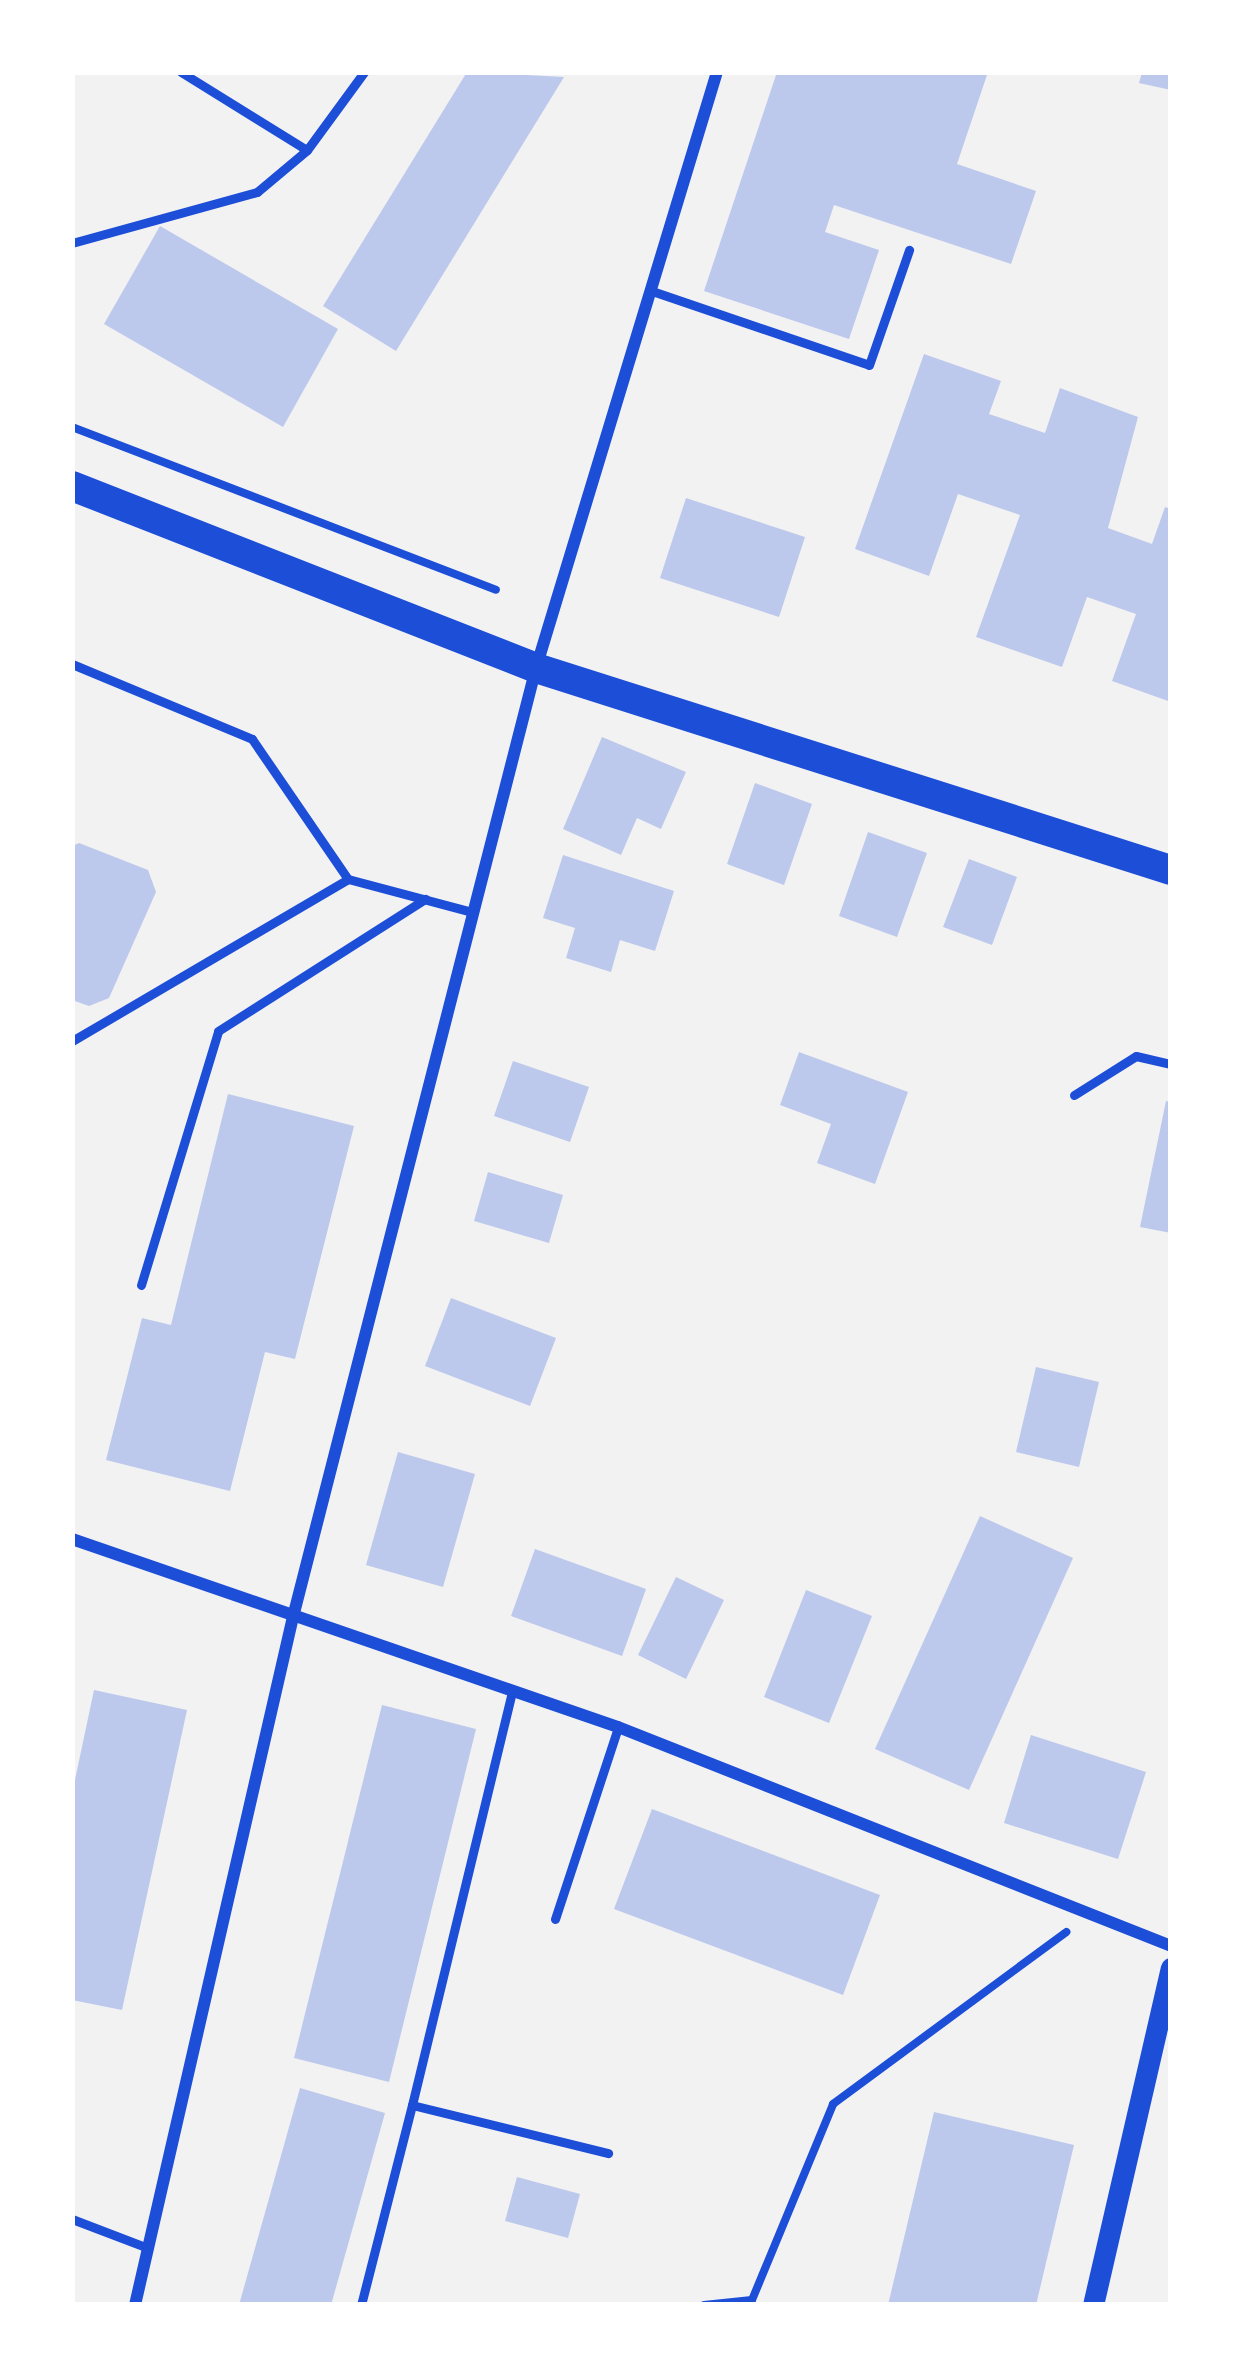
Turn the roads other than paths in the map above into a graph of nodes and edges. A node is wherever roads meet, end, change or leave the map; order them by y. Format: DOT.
graph roads {
  1 [pos="181,72"];
  2 [pos="364,72"];
  3 [pos="717,72"];
  4 [pos="307,150"];
  5 [pos="72,243"];
  6 [pos="909,250"];
  7 [pos="652,291"];
  8 [pos="72,486"];
  9 [pos="72,664"];
  10 [pos="536,668"];
  11 [pos="1171,870"];
  12 [pos="348,879"];
  13 [pos="425,899"];
  14 [pos="472,912"];
  15 [pos="72,1041"];
  16 [pos="1171,1064"];
  17 [pos="1075,1095"];
  18 [pos="141,1285"];
  19 [pos="72,1538"];
  20 [pos="293,1617"];
  21 [pos="512,1691"];
  22 [pos="618,1727"];
  23 [pos="555,1918"];
  24 [pos="1171,1946"];
  25 [pos="1171,1968"];
  26 [pos="412,2105"];
  27 [pos="608,2153"];
  28 [pos="72,2219"];
  29 [pos="148,2248"];
  30 [pos="135,2305"];
  31 [pos="361,2305"];
  32 [pos="1094,2305"];
  1 -- 4 [label="lane"];
  2 -- 4 [label="lane"];
  3 -- 7 [label="street"];
  4 -- 5 [label="lane"];
  6 -- 7 [label="lane"];
  7 -- 10 [label="street"];
  8 -- 10 [label="main road"];
  9 -- 12 [label="lane"];
  10 -- 11 [label="main road"];
  10 -- 14 [label="street"];
  12 -- 13 [label="lane"];
  12 -- 15 [label="lane"];
  13 -- 14 [label="lane"];
  13 -- 18 [label="lane"];
  14 -- 20 [label="street"];
  16 -- 17 [label="lane"];
  19 -- 20 [label="street"];
  20 -- 21 [label="street"];
  20 -- 29 [label="street"];
  21 -- 22 [label="street"];
  21 -- 26 [label="lane"];
  22 -- 23 [label="lane"];
  22 -- 24 [label="street"];
  25 -- 32 [label="street"];
  26 -- 27 [label="lane"];
  26 -- 31 [label="lane"];
  28 -- 29 [label="lane"];
  29 -- 30 [label="street"];
}
